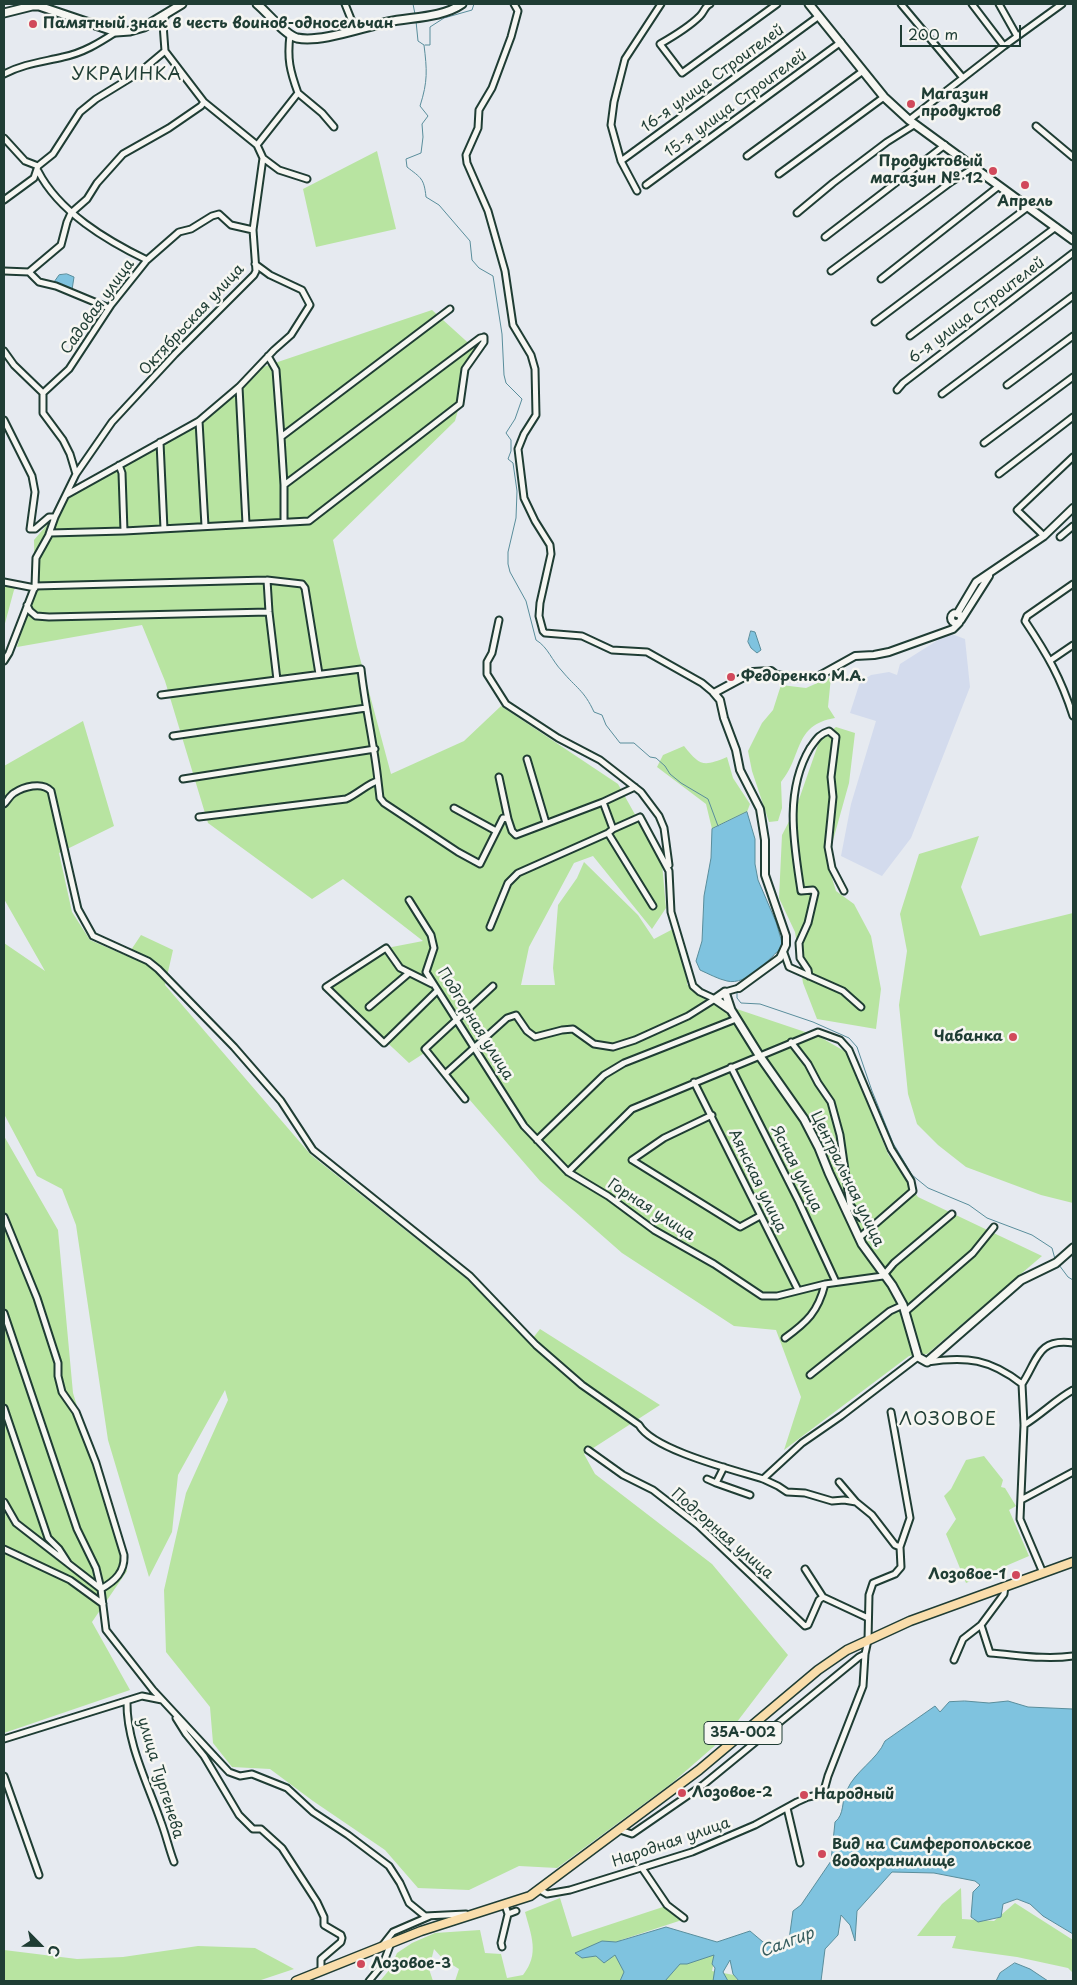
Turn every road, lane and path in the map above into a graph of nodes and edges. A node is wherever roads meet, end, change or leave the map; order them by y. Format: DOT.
graph roads {
  1 [pos="257,4"];
  2 [pos="345,4"];
  3 [pos="514,4"];
  4 [pos="661,4"];
  5 [pos="710,4"];
  6 [pos="777,4"];
  7 [pos="809,4"];
  8 [pos="901,4"];
  9 [pos="972,4"];
  10 [pos="1000,4"];
  11 [pos="1062,4"];
  12 [pos="178,5"];
  13 [pos="460,5"];
  14 [pos="45,6"];
  15 [pos="4,14"];
  16 [pos="166,14"];
  17 [pos="819,16"];
  18 [pos="355,29"];
  19 [pos="116,32"];
  20 [pos="290,36"];
  21 [pos="1018,36"];
  22 [pos="841,42"];
  23 [pos="1004,46"];
  24 [pos="165,51"];
  25 [pos="863,71"];
  26 [pos="4,74"];
  27 [pos="962,78"];
  28 [pos="298,92"];
  29 [pos="884,97"];
  30 [pos="204,102"];
  31 [pos="911,122"];
  32 [pos="1036,126"];
  33 [pos="334,128"];
  34 [pos="4,138"];
  35 [pos="257,145"];
  36 [pos="945,145"];
  37 [pos="747,156"];
  38 [pos="1073,157"];
  39 [pos="263,158"];
  40 [pos="621,161"];
  41 [pos="975,167"];
  42 [pos="38,168"];
  43 [pos="779,174"];
  44 [pos="307,179"];
  45 [pos="30,182"];
  46 [pos="46,185"];
  47 [pos="646,185"];
  48 [pos="999,186"];
  49 [pos="637,191"];
  50 [pos="4,200"];
  51 [pos="1028,207"];
  52 [pos="71,213"];
  53 [pos="797,213"];
  54 [pos="1056,227"];
  55 [pos="253,230"];
  56 [pos="826,237"];
  57 [pos="1073,240"];
  58 [pos="1073,253"];
  59 [pos="147,260"];
  60 [pos="255,264"];
  61 [pos="4,271"];
  62 [pos="831,271"];
  63 [pos="28,272"];
  64 [pos="881,279"];
  65 [pos="1073,296"];
  66 [pos="109,308"];
  67 [pos="450,309"];
  68 [pos="875,322"];
  69 [pos="910,336"];
  70 [pos="1073,336"];
  71 [pos="4,350"];
  72 [pos="268,356"];
  73 [pos="1073,377"];
  74 [pos="1007,385"];
  75 [pos="239,387"];
  76 [pos="897,390"];
  77 [pos="42,393"];
  78 [pos="942,394"];
  79 [pos="1073,417"];
  80 [pos="4,420"];
  81 [pos="199,421"];
  82 [pos="281,437"];
  83 [pos="160,442"];
  84 [pos="984,444"];
  85 [pos="1073,457"];
  86 [pos="72,460"];
  87 [pos="85,462"];
  88 [pos="120,465"];
  89 [pos="76,474"];
  90 [pos="999,474"];
  91 [pos="284,485"];
  92 [pos="66,495"];
  93 [pos="1073,508"];
  94 [pos="55,517"];
  95 [pos="284,522"];
  96 [pos="246,524"];
  97 [pos="205,526"];
  98 [pos="1073,526"];
  99 [pos="164,529"];
  100 [pos="124,531"];
  101 [pos="49,534"];
  102 [pos="1044,536"];
  103 [pos="1060,537"];
  104 [pos="999,566"];
  105 [pos="267,580"];
  106 [pos="4,582"];
  107 [pos="1073,584"];
  108 [pos="35,587"];
  109 [pos="28,605"];
  110 [pos="269,612"];
  111 [pos="958,614"];
  112 [pos="951,619"];
  113 [pos="499,620"];
  114 [pos="960,622"];
  115 [pos="953,629"];
  116 [pos="1073,645"];
  117 [pos="1051,660"];
  118 [pos="4,661"];
  119 [pos="319,674"];
  120 [pos="277,680"];
  121 [pos="715,691"];
  122 [pos="161,695"];
  123 [pos="366,708"];
  124 [pos="1073,716"];
  125 [pos="172,736"];
  126 [pos="375,748"];
  127 [pos="527,759"];
  128 [pos="499,777"];
  129 [pos="182,779"];
  130 [pos="378,781"];
  131 [pos="635,787"];
  132 [pos="603,802"];
  133 [pos="4,804"];
  134 [pos="454,808"];
  135 [pos="199,817"];
  136 [pos="508,819"];
  137 [pos="546,823"];
  138 [pos="613,829"];
  139 [pos="496,831"];
  140 [pos="608,833"];
  141 [pos="669,870"];
  142 [pos="844,891"];
  143 [pos="410,900"];
  144 [pos="653,906"];
  145 [pos="490,927"];
  146 [pos="784,953"];
  147 [pos="409,973"];
  148 [pos="808,976"];
  149 [pos="432,984"];
  150 [pos="493,986"];
  151 [pos="738,988"];
  152 [pos="437,991"];
  153 [pos="725,992"];
  154 [pos="716,998"];
  155 [pos="369,1006"];
  156 [pos="862,1007"];
  157 [pos="731,1010"];
  158 [pos="736,1019"];
  159 [pos="456,1020"];
  160 [pos="791,1042"];
  161 [pos="474,1047"];
  162 [pos="759,1055"];
  163 [pos="731,1066"];
  164 [pos="445,1074"];
  165 [pos="694,1082"];
  166 [pos="465,1098"];
  167 [pos="511,1106"];
  168 [pos="712,1115"];
  169 [pos="537,1140"];
  170 [pos="568,1172"];
  171 [pos="848,1209"];
  172 [pos="952,1214"];
  173 [pos="4,1216"];
  174 [pos="760,1216"];
  175 [pos="860,1218"];
  176 [pos="994,1227"];
  177 [pos="859,1238"];
  178 [pos="1073,1248"];
  179 [pos="883,1276"];
  180 [pos="836,1282"];
  181 [pos="826,1284"];
  182 [pos="798,1290"];
  183 [pos="904,1308"];
  184 [pos="4,1313"];
  185 [pos="785,1338"];
  186 [pos="1073,1343"];
  187 [pos="918,1357"];
  188 [pos="927,1362"];
  189 [pos="810,1375"];
  190 [pos="1022,1384"];
  191 [pos="1073,1390"];
  192 [pos="4,1408"];
  193 [pos="892,1412"];
  194 [pos="1024,1425"];
  195 [pos="588,1450"];
  196 [pos="724,1467"];
  197 [pos="1073,1472"];
  198 [pos="707,1479"];
  199 [pos="763,1479"];
  200 [pos="839,1482"];
  201 [pos="716,1483"];
  202 [pos="750,1495"];
  203 [pos="1021,1500"];
  204 [pos="4,1502"];
  205 [pos="856,1502"];
  206 [pos="900,1547"];
  207 [pos="4,1549"];
  208 [pos="1073,1562"];
  209 [pos="68,1563"];
  210 [pos="805,1569"];
  211 [pos="1043,1573"];
  212 [pos="1005,1586"];
  213 [pos="101,1589"];
  214 [pos="823,1597"];
  215 [pos="103,1604"];
  216 [pos="868,1618"];
  217 [pos="981,1625"];
  218 [pos="868,1640"];
  219 [pos="865,1654"];
  220 [pos="1073,1656"];
  221 [pos="954,1660"];
  222 [pos="162,1700"];
  223 [pos="127,1701"];
  224 [pos="171,1709"];
  225 [pos="4,1739"];
  226 [pos="4,1776"];
  227 [pos="787,1808"];
  228 [pos="620,1830"];
  229 [pos="174,1862"];
  230 [pos="800,1863"];
  231 [pos="642,1868"];
  232 [pos="39,1875"];
  233 [pos="540,1890"];
  234 [pos="505,1905"];
  235 [pos="516,1911"];
  236 [pos="477,1914"];
  237 [pos="508,1914"];
  238 [pos="430,1916"];
  239 [pos="684,1918"];
  240 [pos="391,1942"];
  241 [pos="382,1946"];
  242 [pos="502,1947"];
  243 [pos="321,1971"];
  244 [pos="296,1981"];
  245 [pos="369,1981"];
  1 -- 20 [label="main road"];
  2 -- 18 [label="street"];
  3 -- 121 [label="street"];
  4 -- 40 [label="street"];
  5 -- 6 [label="street"];
  7 -- 17 [label="main road"];
  8 -- 27 [label="street"];
  9 -- 23 [label="street"];
  10 -- 21 [label="street"];
  11 -- 21 [label="street"];
  12 -- 16 [label="main road"];
  13 -- 18 [label="main road"];
  14 -- 15 [label="main road"];
  14 -- 19 [label="main road"];
  16 -- 19 [label="main road"];
  16 -- 24 [label="street"];
  17 -- 22 [label="main road"];
  17 -- 40 [label="street, 16-я улица Строителей"];
  18 -- 20 [label="main road"];
  19 -- 26 [label="street"];
  20 -- 28 [label="street"];
  21 -- 23 [label="street"];
  22 -- 25 [label="main road"];
  22 -- 47 [label="street, 15-я улица Строителей"];
  23 -- 27 [label="street"];
  24 -- 30 [label="street"];
  24 -- 42 [label="street"];
  25 -- 29 [label="main road"];
  25 -- 37 [label="street"];
  27 -- 31 [label="street"];
  28 -- 33 [label="street"];
  28 -- 35 [label="street"];
  29 -- 31 [label="main road"];
  29 -- 43 [label="street"];
  30 -- 35 [label="street"];
  30 -- 52 [label="street"];
  31 -- 36 [label="main road"];
  31 -- 53 [label="street"];
  32 -- 38 [label="street"];
  34 -- 42 [label="street"];
  35 -- 39 [label="street"];
  36 -- 41 [label="main road"];
  36 -- 56 [label="street"];
  39 -- 44 [label="street"];
  39 -- 55 [label="street, Октябрьская улица"];
  40 -- 49 [label="street"];
  41 -- 48 [label="main road"];
  41 -- 62 [label="street"];
  42 -- 45 [label="street"];
  42 -- 46 [label="street"];
  45 -- 46 [label="street"];
  45 -- 50 [label="street"];
  46 -- 52 [label="street"];
  48 -- 51 [label="main road"];
  48 -- 64 [label="street"];
  51 -- 54 [label="main road"];
  51 -- 68 [label="street"];
  52 -- 59 [label="street"];
  52 -- 63 [label="street"];
  54 -- 57 [label="main road"];
  54 -- 69 [label="street"];
  55 -- 59 [label="street, Садовая улица"];
  55 -- 60 [label="street, Октябрьская улица"];
  58 -- 76 [label="street, 6-я улица Строителей"];
  59 -- 66 [label="street, Садовая улица"];
  60 -- 72 [label="street"];
  60 -- 87 [label="street, Октябрьская улица"];
  61 -- 63 [label="street"];
  63 -- 66 [label="street"];
  65 -- 78 [label="street"];
  66 -- 77 [label="street, Садовая улица"];
  67 -- 82 [label="street"];
  70 -- 74 [label="street"];
  71 -- 77 [label="street"];
  72 -- 75 [label="street"];
  72 -- 82 [label="street"];
  73 -- 84 [label="street"];
  75 -- 81 [label="street"];
  75 -- 96 [label="street"];
  77 -- 86 [label="street"];
  79 -- 90 [label="street"];
  80 -- 94 [label="street"];
  81 -- 83 [label="street"];
  81 -- 97 [label="street"];
  82 -- 91 [label="street"];
  83 -- 88 [label="street"];
  83 -- 99 [label="street"];
  85 -- 102 [label="street"];
  86 -- 87 [label="street"];
  86 -- 89 [label="street"];
  87 -- 89 [label="street, Октябрьская улица"];
  88 -- 92 [label="street"];
  88 -- 100 [label="street"];
  89 -- 92 [label="street, Октябрьская улица"];
  91 -- 95 [label="street"];
  91 -- 95 [label="street"];
  92 -- 94 [label="street, Октябрьская улица"];
  93 -- 102 [label="street"];
  94 -- 101 [label="street, Октябрьская улица"];
  95 -- 96 [label="street"];
  96 -- 97 [label="street"];
  97 -- 99 [label="street"];
  98 -- 103 [label="street"];
  99 -- 100 [label="street"];
  100 -- 101 [label="street"];
  101 -- 108 [label="street, Октябрьская улица"];
  102 -- 104 [label="street"];
  104 -- 111 [label="street"];
  104 -- 114 [label="street"];
  105 -- 108 [label="street"];
  105 -- 110 [label="street"];
  105 -- 119 [label="street"];
  106 -- 108 [label="street"];
  107 -- 117 [label="street"];
  108 -- 109 [label="street"];
  109 -- 110 [label="street"];
  109 -- 118 [label="street"];
  110 -- 120 [label="street"];
  111 -- 112 [label="street"];
  111 -- 114 [label="street"];
  112 -- 114 [label="street"];
  112 -- 115 [label="street"];
  113 -- 131 [label="street"];
  114 -- 115 [label="street"];
  115 -- 121 [label="street"];
  116 -- 117 [label="street"];
  117 -- 124 [label="street"];
  119 -- 120 [label="street"];
  119 -- 123 [label="street"];
  120 -- 122 [label="street"];
  121 -- 146 [label="street"];
  123 -- 125 [label="street"];
  123 -- 126 [label="street"];
  126 -- 129 [label="street"];
  126 -- 130 [label="street"];
  127 -- 137 [label="street"];
  128 -- 136 [label="street"];
  130 -- 135 [label="street"];
  130 -- 139 [label="street"];
  131 -- 132 [label="street"];
  131 -- 141 [label="street"];
  132 -- 137 [label="street"];
  132 -- 138 [label="street"];
  133 -- 196 [label="street"];
  134 -- 139 [label="street"];
  136 -- 137 [label="street"];
  136 -- 139 [label="street"];
  138 -- 140 [label="street"];
  138 -- 141 [label="street"];
  140 -- 144 [label="street"];
  140 -- 145 [label="street"];
  141 -- 154 [label="street"];
  142 -- 148 [label="street"];
  143 -- 149 [label="street, Подгорная улица"];
  146 -- 148 [label="street"];
  146 -- 151 [label="street"];
  147 -- 149 [label="street"];
  147 -- 152 [label="street"];
  147 -- 155 [label="street"];
  148 -- 156 [label="street"];
  149 -- 152 [label="street, Подгорная улица"];
  150 -- 159 [label="street"];
  151 -- 153 [label="street"];
  152 -- 159 [label="street, Подгорная улица"];
  153 -- 154 [label="main road"];
  153 -- 157 [label="main road"];
  154 -- 157 [label="main road, Центральная улица"];
  154 -- 161 [label="street"];
  157 -- 158 [label="main road, Центральная улица"];
  158 -- 162 [label="main road, Центральная улица"];
  158 -- 169 [label="street"];
  159 -- 161 [label="street, Подгорная улица"];
  159 -- 164 [label="street"];
  160 -- 162 [label="street"];
  160 -- 171 [label="street"];
  160 -- 177 [label="street"];
  161 -- 164 [label="street"];
  161 -- 167 [label="street, Подгорная улица"];
  162 -- 163 [label="street"];
  162 -- 171 [label="main road, Центральная улица"];
  163 -- 165 [label="street"];
  163 -- 180 [label="street, Ясная улица"];
  164 -- 166 [label="street"];
  165 -- 168 [label="street, Аянская улица"];
  165 -- 170 [label="street"];
  167 -- 169 [label="street, Горная улица"];
  168 -- 174 [label="street, Аянская улица"];
  168 -- 174 [label="street"];
  169 -- 170 [label="street, Горная улица"];
  170 -- 182 [label="street, Горная улица"];
  171 -- 175 [label="street"];
  171 -- 177 [label="main road, Центральная улица"];
  172 -- 179 [label="street"];
  173 -- 213 [label="street"];
  174 -- 182 [label="street, Аянская улица"];
  176 -- 183 [label="street"];
  177 -- 179 [label="main road, Центральная улица"];
  178 -- 188 [label="main road"];
  179 -- 180 [label="street, Горная улица"];
  179 -- 183 [label="main road, Центральная улица"];
  180 -- 181 [label="street, Горная улица"];
  181 -- 182 [label="street, Горная улица"];
  181 -- 185 [label="street"];
  183 -- 187 [label="main road, Центральная улица"];
  183 -- 189 [label="street"];
  184 -- 213 [label="street"];
  186 -- 190 [label="street"];
  187 -- 188 [label="main road"];
  187 -- 199 [label="street"];
  188 -- 190 [label="street"];
  190 -- 194 [label="street"];
  191 -- 194 [label="street"];
  192 -- 209 [label="street"];
  193 -- 206 [label="street"];
  194 -- 203 [label="street"];
  195 -- 214 [label="street, Подгорная улица"];
  196 -- 199 [label="street"];
  196 -- 201 [label="street"];
  197 -- 203 [label="street"];
  198 -- 201 [label="street"];
  199 -- 205 [label="street"];
  200 -- 205 [label="street"];
  201 -- 202 [label="street"];
  203 -- 211 [label="street"];
  204 -- 209 [label="street"];
  205 -- 206 [label="street"];
  206 -- 216 [label="street, Народная улица"];
  207 -- 215 [label="street"];
  208 -- 211 [label="main road, 35А-002"];
  209 -- 213 [label="street"];
  210 -- 214 [label="street"];
  211 -- 212 [label="main road, 35А-002"];
  212 -- 217 [label="street"];
  212 -- 218 [label="main road, 35А-002"];
  213 -- 215 [label="street"];
  214 -- 216 [label="street"];
  215 -- 222 [label="street"];
  216 -- 218 [label="street, Народная улица"];
  217 -- 220 [label="street"];
  217 -- 221 [label="street"];
  218 -- 219 [label="street, Народная улица"];
  218 -- 228 [label="main road, 35А-002"];
  219 -- 227 [label="street, Народная улица"];
  219 -- 228 [label="street"];
  222 -- 223 [label="street"];
  222 -- 224 [label="street"];
  223 -- 225 [label="street"];
  223 -- 229 [label="street, улица Тургенева"];
  224 -- 238 [label="street"];
  224 -- 243 [label="street"];
  226 -- 232 [label="street"];
  227 -- 230 [label="street"];
  227 -- 231 [label="street, Народная улица"];
  228 -- 233 [label="main road, 35А-002"];
  231 -- 233 [label="street, Народная улица"];
  231 -- 239 [label="street"];
  233 -- 234 [label="main road, 35А-002"];
  234 -- 236 [label="main road, 35А-002"];
  234 -- 237 [label="street"];
  235 -- 237 [label="street"];
  236 -- 238 [label="street"];
  236 -- 240 [label="main road, 35А-002"];
  237 -- 242 [label="street"];
  238 -- 241 [label="street"];
  240 -- 241 [label="main road, 35А-002"];
  240 -- 245 [label="street"];
  241 -- 243 [label="main road, 35А-002"];
  243 -- 244 [label="main road, 35А-002"];
}
